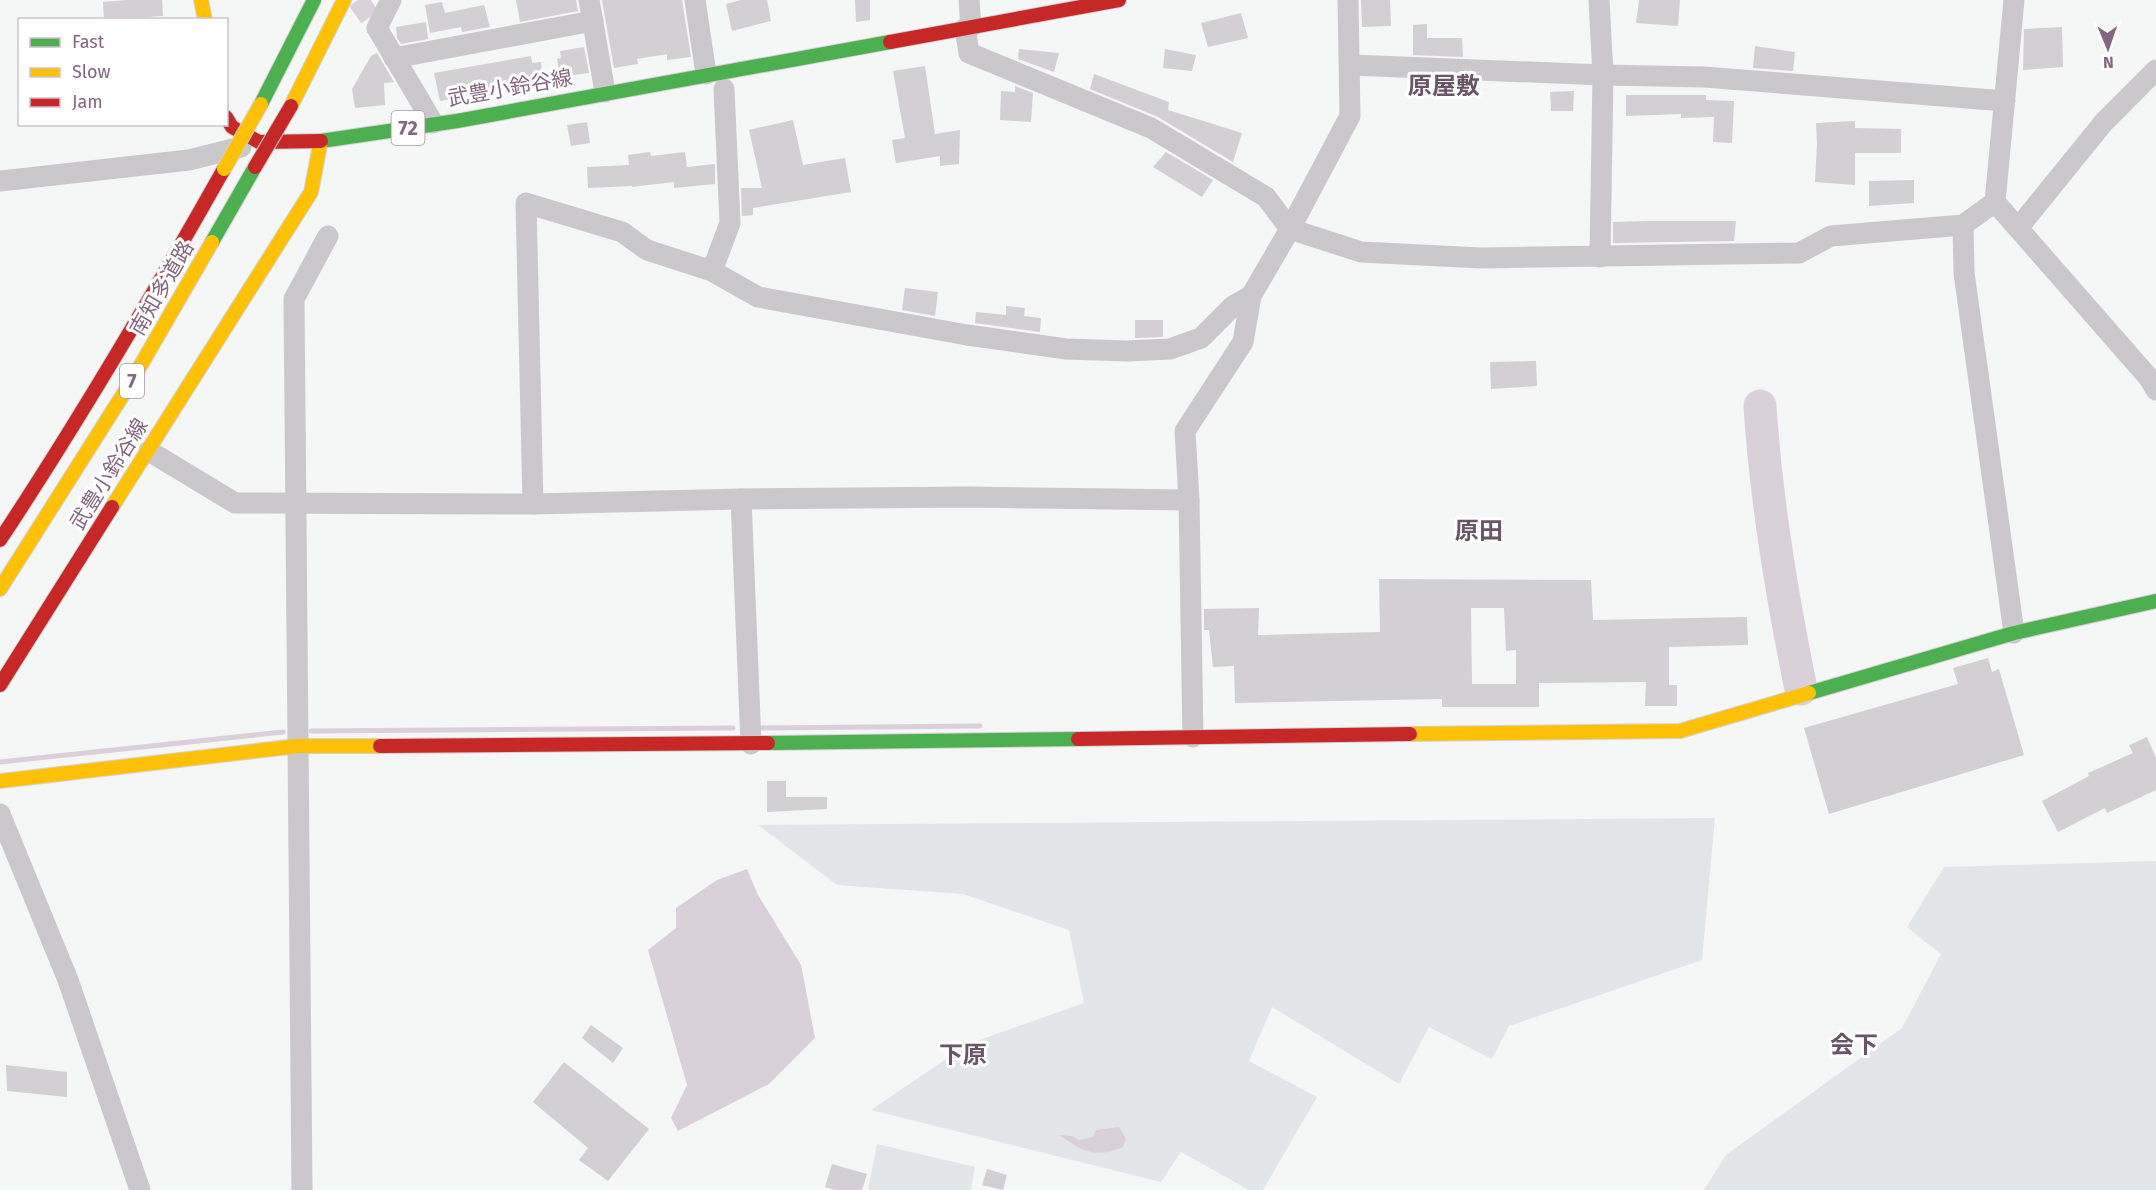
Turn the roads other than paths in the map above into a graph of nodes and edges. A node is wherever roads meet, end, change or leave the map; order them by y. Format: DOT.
graph roads {
  1 [pos="201,0"];
  2 [pos="314,0"];
  3 [pos="344,0"];
  4 [pos="353,0"];
  5 [pos="391,0"];
  6 [pos="590,0"];
  7 [pos="695,0"];
  8 [pos="969,0"];
  9 [pos="1042,0"];
  10 [pos="1119,0"];
  11 [pos="1348,0"];
  12 [pos="1599,0"];
  13 [pos="2014,0"];
  14 [pos="1044,15"];
  15 [pos="205,18"];
  16 [pos="593,21"];
  17 [pos="333,22"];
  18 [pos="968,27"];
  19 [pos="279,40"];
  20 [pos="394,58"];
  21 [pos="1351,65"];
  22 [pos="2156,70"];
  23 [pos="706,74"];
  24 [pos="1603,75"];
  25 [pos="271,86"];
  26 [pos="724,89"];
  27 [pos="605,92"];
  28 [pos="2006,101"];
  29 [pos="228,121"];
  30 [pos="433,123"];
  31 [pos="321,141"];
  32 [pos="259,142"];
  33 [pos="0,181"];
  34 [pos="1995,202"];
  35 [pos="1963,225"];
  36 [pos="2018,228"];
  37 [pos="1290,229"];
  38 [pos="328,236"];
  39 [pos="1600,257"];
  40 [pos="712,271"];
  41 [pos="1251,296"];
  42 [pos="2156,390"];
  43 [pos="149,451"];
  44 [pos="741,499"];
  45 [pos="1189,500"];
  46 [pos="297,504"];
  47 [pos="533,504"];
  48 [pos="0,540"];
  49 [pos="0,589"];
  50 [pos="2156,601"];
  51 [pos="2014,633"];
  52 [pos="0,685"];
  53 [pos="1193,737"];
  54 [pos="751,744"];
  55 [pos="298,746"];
  56 [pos="0,781"];
  57 [pos="0,814"];
  58 [pos="140,1190"];
  59 [pos="302,1190"];
  1 -- 15 [label="main road"];
  2 -- 25 [label="main road, 南知多道路 / 7"];
  3 -- 17 [label="main road, 南知多道路 / 7"];
  4 -- 17 [label="main road"];
  5 -- 20 [label="street"];
  6 -- 16 [label="street"];
  7 -- 23 [label="street"];
  8 -- 18 [label="street"];
  9 -- 14 [label="main road"];
  10 -- 14 [label="main road, 武豊小鈴谷線 / 72"];
  11 -- 21 [label="street"];
  12 -- 24 [label="street"];
  13 -- 28 [label="street"];
  14 -- 18 [label="main road, 武豊小鈴谷線 / 72"];
  16 -- 20 [label="street"];
  16 -- 27 [label="street"];
  17 -- 49 [label="main road, 南知多道路 / 7, bridge"];
  18 -- 23 [label="main road, 武豊小鈴谷線 / 72"];
  18 -- 37 [label="street"];
  19 -- 25 [label="main road"];
  20 -- 30 [label="street"];
  21 -- 24 [label="street"];
  21 -- 37 [label="street"];
  22 -- 36 [label="street"];
  23 -- 27 [label="main road, 武豊小鈴谷線 / 72"];
  24 -- 28 [label="street"];
  24 -- 39 [label="street"];
  25 -- 48 [label="main road, 南知多道路 / 7, bridge"];
  26 -- 40 [label="street"];
  27 -- 30 [label="main road, 武豊小鈴谷線 / 72"];
  28 -- 34 [label="street"];
  29 -- 32 [label="main road"];
  30 -- 31 [label="main road, 武豊小鈴谷線 / 72"];
  31 -- 32 [label="main road"];
  31 -- 43 [label="main road, 武豊小鈴谷線"];
  32 -- 33 [label="street"];
  34 -- 35 [label="street"];
  34 -- 36 [label="street"];
  35 -- 39 [label="street"];
  35 -- 51 [label="street"];
  36 -- 42 [label="street"];
  37 -- 39 [label="street"];
  37 -- 41 [label="street"];
  38 -- 46 [label="street"];
  40 -- 41 [label="street"];
  40 -- 47 [label="street"];
  41 -- 45 [label="street"];
  43 -- 46 [label="street"];
  43 -- 52 [label="main road, 武豊小鈴谷線"];
  44 -- 45 [label="street"];
  44 -- 47 [label="street"];
  44 -- 54 [label="street"];
  45 -- 53 [label="street"];
  46 -- 47 [label="street"];
  46 -- 55 [label="street"];
  50 -- 51 [label="main road"];
  51 -- 53 [label="main road"];
  53 -- 54 [label="main road"];
  54 -- 55 [label="main road"];
  55 -- 56 [label="main road"];
  55 -- 59 [label="street"];
  57 -- 58 [label="street"];
}
